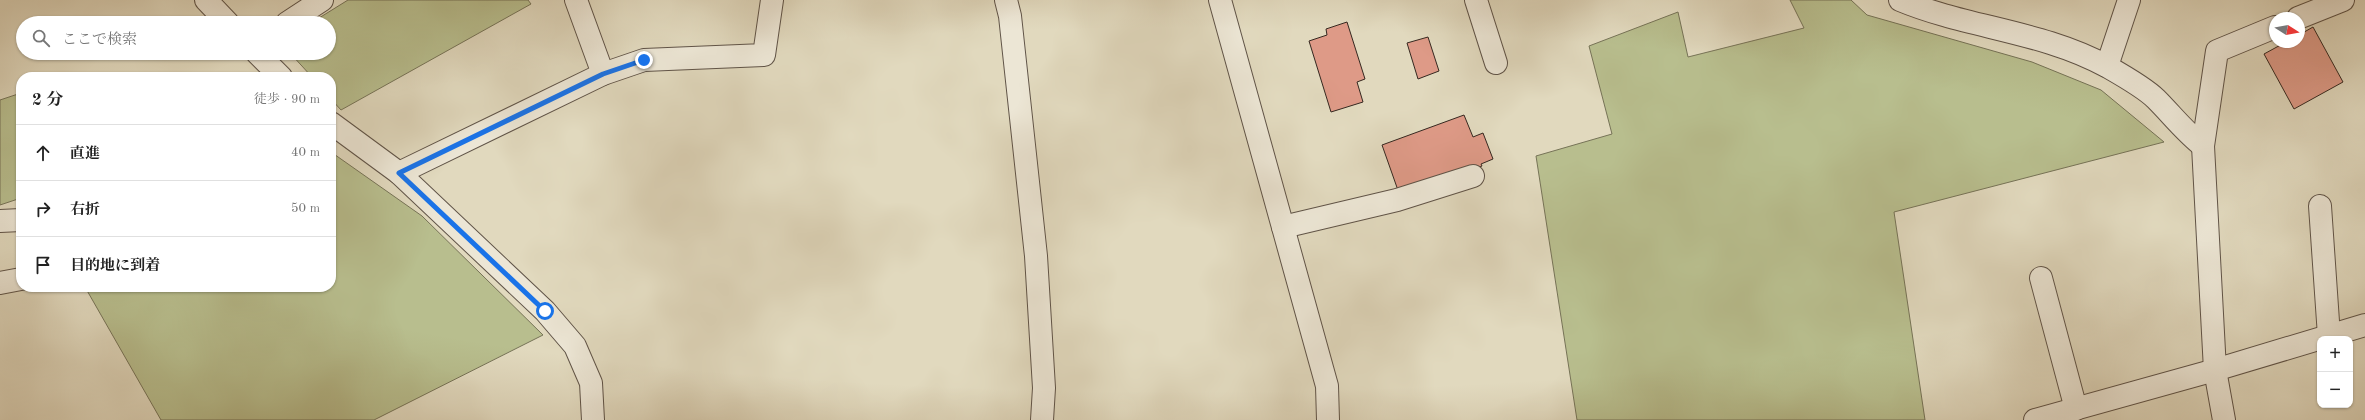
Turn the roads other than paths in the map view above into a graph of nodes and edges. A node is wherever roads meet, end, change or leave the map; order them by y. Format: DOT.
graph roads {
  1 [pos="206,0"];
  2 [pos="322,0"];
  3 [pos="576,0"];
  4 [pos="772,0"];
  5 [pos="1006,0"];
  6 [pos="1220,0"];
  7 [pos="1476,0"];
  8 [pos="1900,0"];
  9 [pos="2129,0"];
  10 [pos="2343,0"];
  11 [pos="2305,15"];
  12 [pos="221,16"];
  13 [pos="297,16"];
  14 [pos="2269,29"];
  15 [pos="264,60"];
  16 [pos="1496,63"];
  17 [pos="2107,66"];
  18 [pos="276,72"];
  19 [pos="603,74"];
  20 [pos="336,127"];
  21 [pos="2203,146"];
  22 [pos="399,173"];
  23 [pos="1473,176"];
  24 [pos="2320,206"];
  25 [pos="16,220"];
  26 [pos="0,222"];
  27 [pos="1283,226"];
  28 [pos="2041,278"];
  29 [pos="16,280"];
  30 [pos="0,283"];
  31 [pos="2365,325"];
  32 [pos="2329,336"];
  33 [pos="2317,340"];
  34 [pos="2215,370"];
  35 [pos="2076,409"];
  36 [pos="592,420"];
  37 [pos="1042,420"];
  38 [pos="1328,420"];
  39 [pos="2035,420"];
  40 [pos="2224,420"];
  1 -- 12 [label="street"];
  2 -- 13 [label="street"];
  3 -- 19 [label="street"];
  4 -- 19 [label="street"];
  5 -- 37 [label="street"];
  6 -- 27 [label="street"];
  7 -- 16 [label="street"];
  8 -- 17 [label="street"];
  9 -- 17 [label="street"];
  10 -- 11 [label="street"];
  14 -- 21 [label="street"];
  15 -- 18 [label="street"];
  17 -- 21 [label="street"];
  19 -- 22 [label="street"];
  20 -- 22 [label="street"];
  21 -- 34 [label="street"];
  22 -- 36 [label="street"];
  23 -- 27 [label="street"];
  24 -- 32 [label="street"];
  25 -- 26 [label="street"];
  27 -- 38 [label="street"];
  28 -- 35 [label="street"];
  29 -- 30 [label="street"];
  31 -- 32 [label="street"];
  33 -- 34 [label="street"];
  34 -- 35 [label="street"];
  34 -- 40 [label="street"];
  35 -- 39 [label="street"];
}
